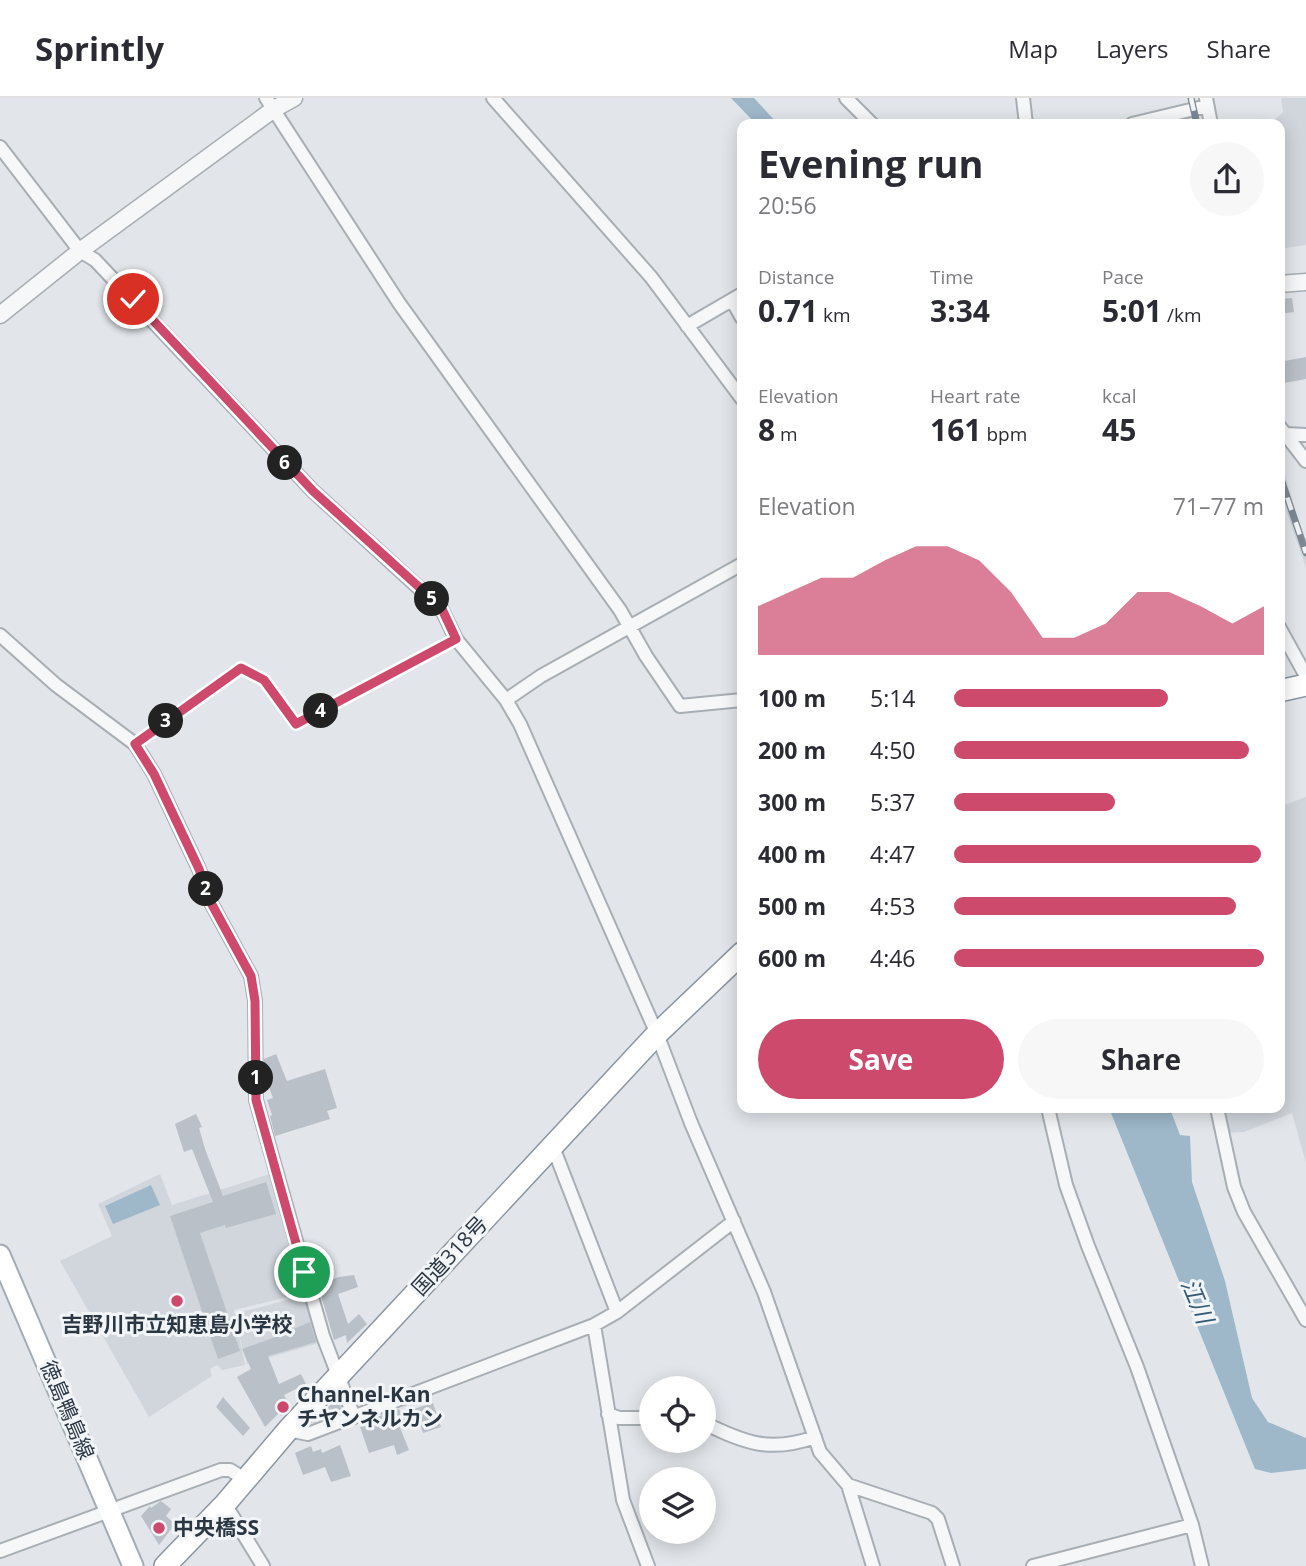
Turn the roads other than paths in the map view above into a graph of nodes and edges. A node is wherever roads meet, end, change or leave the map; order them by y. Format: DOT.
graph roads {
  1 [pos="294,98"];
  2 [pos="493,98"];
  3 [pos="846,98"];
  4 [pos="1023,98"];
  5 [pos="1206,102"];
  6 [pos="270,104"];
  7 [pos="867,119"];
  8 [pos="1025,119"];
  9 [pos="1149,119"];
  10 [pos="0,147"];
  11 [pos="80,251"];
  12 [pos="1306,282"];
  13 [pos="1285,284"];
  14 [pos="737,297"];
  15 [pos="0,315"];
  16 [pos="687,326"];
  17 [pos="737,392"];
  18 [pos="1285,431"];
  19 [pos="1285,434"];
  20 [pos="1306,435"];
  21 [pos="1306,461"];
  22 [pos="737,567"];
  23 [pos="629,625"];
  24 [pos="0,635"];
  25 [pos="1285,638"];
  26 [pos="1306,676"];
  27 [pos="1306,685"];
  28 [pos="1285,690"];
  29 [pos="506,700"];
  30 [pos="737,700"];
  31 [pos="737,958"];
  32 [pos="657,1034"];
  33 [pos="1049,1113"];
  34 [pos="1218,1113"];
  35 [pos="553,1147"];
  36 [pos="734,1220"];
  37 [pos="0,1255"];
  38 [pos="617,1312"];
  39 [pos="1306,1320"];
  40 [pos="594,1325"];
  41 [pos="338,1376"];
  42 [pos="608,1414"];
  43 [pos="354,1417"];
  44 [pos="639,1418"];
  45 [pos="716,1428"];
  46 [pos="288,1430"];
  47 [pos="815,1437"];
  48 [pos="245,1479"];
  49 [pos="848,1485"];
  50 [pos="225,1504"];
  51 [pos="110,1511"];
  52 [pos="1192,1525"];
  53 [pos="0,1551"];
  54 [pos="133,1566"];
  55 [pos="166,1566"];
  56 [pos="262,1566"];
  57 [pos="648,1566"];
  58 [pos="873,1566"];
  59 [pos="953,1566"];
  60 [pos="1033,1566"];
  61 [pos="1202,1566"];
  1 -- 6 [label="street"];
  2 -- 16 [label="street"];
  3 -- 7 [label="street"];
  4 -- 8 [label="street"];
  5 -- 9 [label="street"];
  6 -- 11 [label="street"];
  6 -- 23 [label="street"];
  10 -- 11 [label="street"];
  11 -- 15 [label="street"];
  11 -- 29 [label="street"];
  12 -- 13 [label="street"];
  14 -- 16 [label="street"];
  16 -- 17 [label="street"];
  18 -- 20 [label="street"];
  19 -- 21 [label="street"];
  22 -- 23 [label="street"];
  23 -- 29 [label="street"];
  23 -- 30 [label="street"];
  24 -- 41 [label="street"];
  25 -- 26 [label="street"];
  27 -- 28 [label="highway"];
  29 -- 32 [label="street"];
  31 -- 32 [label="highway, 国道318号"];
  32 -- 35 [label="highway, 国道318号"];
  32 -- 36 [label="street"];
  33 -- 52 [label="street"];
  34 -- 39 [label="street"];
  35 -- 38 [label="street"];
  35 -- 41 [label="highway, 国道318号"];
  36 -- 38 [label="street"];
  36 -- 47 [label="street"];
  37 -- 51 [label="main road, 徳島鴨島線"];
  38 -- 40 [label="street"];
  40 -- 42 [label="street"];
  40 -- 43 [label="street"];
  41 -- 43 [label="street"];
  41 -- 46 [label="highway, 国道318号"];
  42 -- 44 [label="street"];
  42 -- 57 [label="street"];
  43 -- 46 [label="street"];
  45 -- 47 [label="street"];
  46 -- 48 [label="highway, 国道318号"];
  47 -- 49 [label="street"];
  48 -- 50 [label="highway, 国道318号"];
  48 -- 51 [label="street"];
  49 -- 58 [label="street"];
  49 -- 59 [label="street"];
  50 -- 55 [label="highway, 国道318号"];
  50 -- 56 [label="street"];
  51 -- 53 [label="street"];
  51 -- 54 [label="main road, 徳島鴨島線"];
  52 -- 60 [label="street"];
  52 -- 61 [label="street"];
}
